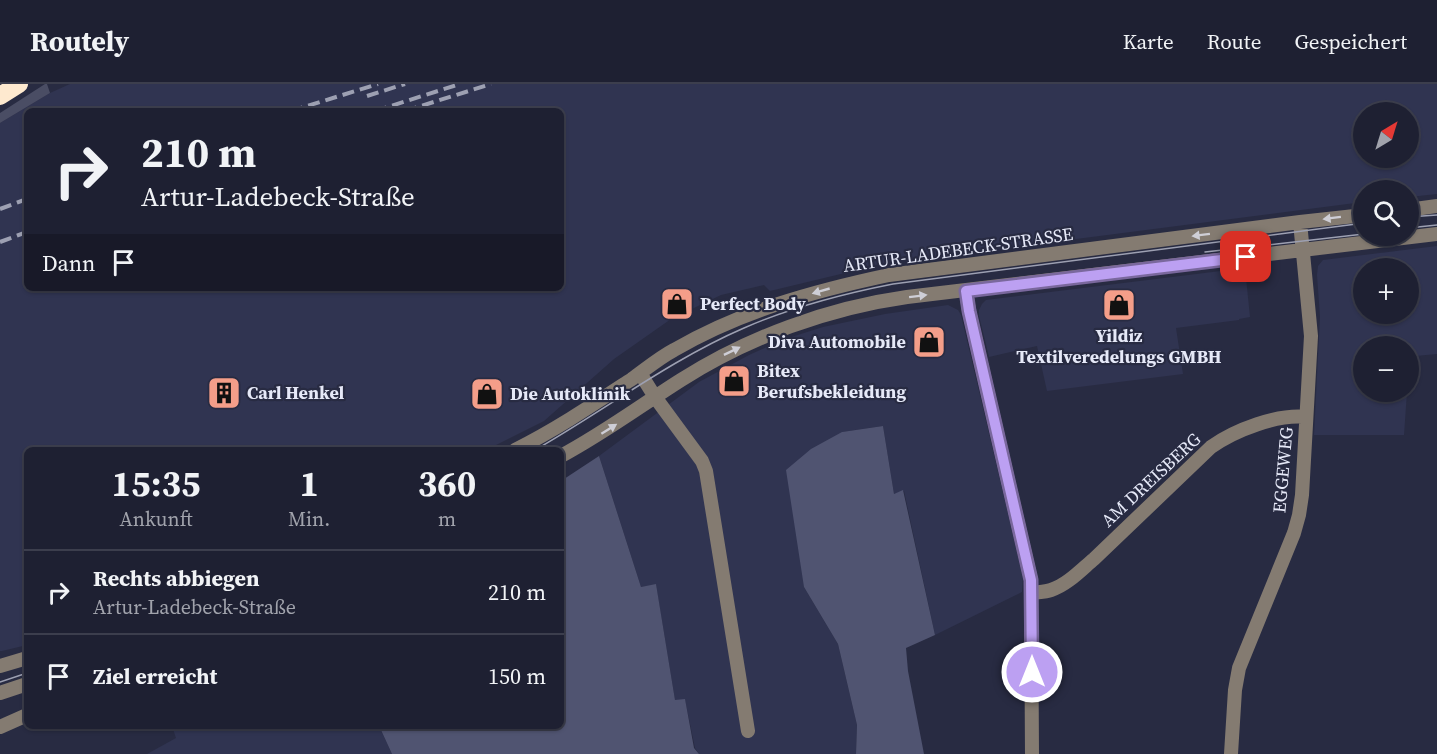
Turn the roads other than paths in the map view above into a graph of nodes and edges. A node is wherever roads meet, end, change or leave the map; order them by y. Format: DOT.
graph roads {
  1 [pos="19,84"];
  2 [pos="0,96"];
  3 [pos="1437,206"];
  4 [pos="1419,208"];
  5 [pos="1353,216"];
  6 [pos="1300,222"];
  7 [pos="1437,234"];
  8 [pos="1303,250"];
  9 [pos="966,291"];
  10 [pos="640,373"];
  11 [pos="655,398"];
  12 [pos="1306,417"];
  13 [pos="521,447"];
  14 [pos="564,454"];
  15 [pos="1032,593"];
  16 [pos="24,659"];
  17 [pos="0,666"];
  18 [pos="24,685"];
  19 [pos="0,693"];
  20 [pos="24,716"];
  21 [pos="0,728"];
  22 [pos="748,731"];
  23 [pos="1032,754"];
  24 [pos="1231,754"];
  1 -- 2 [label="highway"];
  3 -- 4 [label="street"];
  5 -- 6 [label="street, ARTUR-LADEBECK-STRASSE, one-way"];
  6 -- 8 [label="street"];
  6 -- 10 [label="street, ARTUR-LADEBECK-STRASSE, one-way"];
  7 -- 8 [label="street"];
  8 -- 9 [label="street"];
  8 -- 12 [label="street, EGGEWEG"];
  11 -- 9 [label="street, one-way"];
  9 -- 15 [label="street"];
  10 -- 11 [label="street"];
  10 -- 13 [label="street, ARTUR-LADEBECK-STRASSE"];
  14 -- 11 [label="street, one-way"];
  11 -- 22 [label="street"];
  12 -- 15 [label="street, AM DREISBERG"];
  12 -- 24 [label="street, EGGEWEG"];
  15 -- 23 [label="street"];
  16 -- 17 [label="street"];
  18 -- 19 [label="street"];
  20 -- 21 [label="street"];
}
